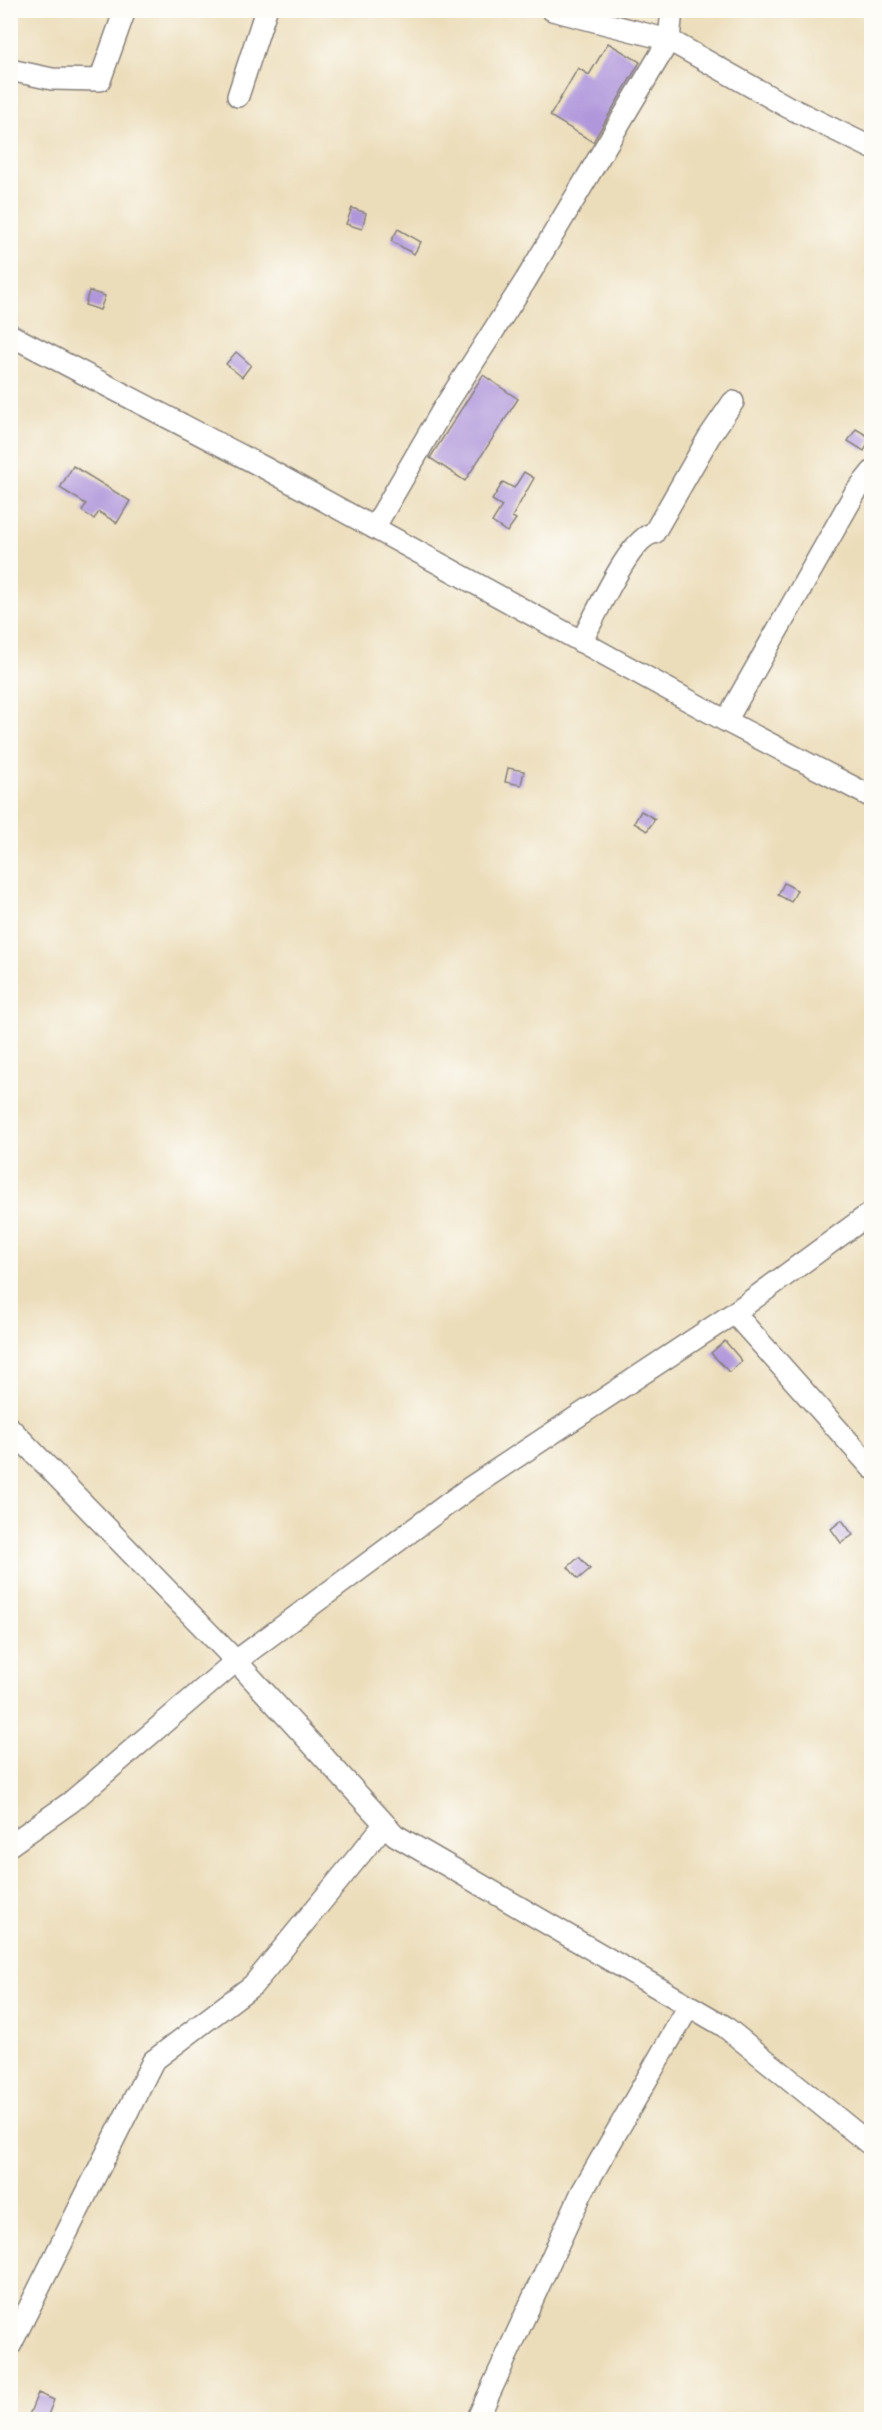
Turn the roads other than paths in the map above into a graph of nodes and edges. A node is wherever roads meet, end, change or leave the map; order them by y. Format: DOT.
graph roads {
  1 [pos="125,10"];
  2 [pos="266,10"];
  3 [pos="552,10"];
  4 [pos="672,10"];
  5 [pos="669,40"];
  6 [pos="10,70"];
  7 [pos="238,96"];
  8 [pos="872,148"];
  9 [pos="10,335"];
  10 [pos="733,402"];
  11 [pos="872,472"];
  12 [pos="863,494"];
  13 [pos="374,528"];
  14 [pos="581,642"];
  15 [pos="726,721"];
  16 [pos="872,797"];
  17 [pos="872,1212"];
  18 [pos="734,1313"];
  19 [pos="10,1428"];
  20 [pos="872,1468"];
  21 [pos="236,1661"];
  22 [pos="385,1824"];
  23 [pos="10,1845"];
  24 [pos="689,2006"];
  25 [pos="872,2146"];
  26 [pos="10,2346"];
  27 [pos="477,2420"];
  1 -- 6 [label="street"];
  2 -- 7 [label="street"];
  3 -- 5 [label="street"];
  4 -- 5 [label="street"];
  5 -- 8 [label="street"];
  5 -- 13 [label="street"];
  9 -- 13 [label="street"];
  10 -- 14 [label="street"];
  11 -- 12 [label="street"];
  12 -- 15 [label="street"];
  13 -- 14 [label="street"];
  14 -- 15 [label="street"];
  15 -- 16 [label="street"];
  17 -- 18 [label="street"];
  18 -- 20 [label="street"];
  18 -- 21 [label="street"];
  19 -- 21 [label="street"];
  21 -- 22 [label="street"];
  21 -- 23 [label="street"];
  22 -- 24 [label="street"];
  22 -- 26 [label="street"];
  24 -- 25 [label="street"];
  24 -- 27 [label="street"];
}
